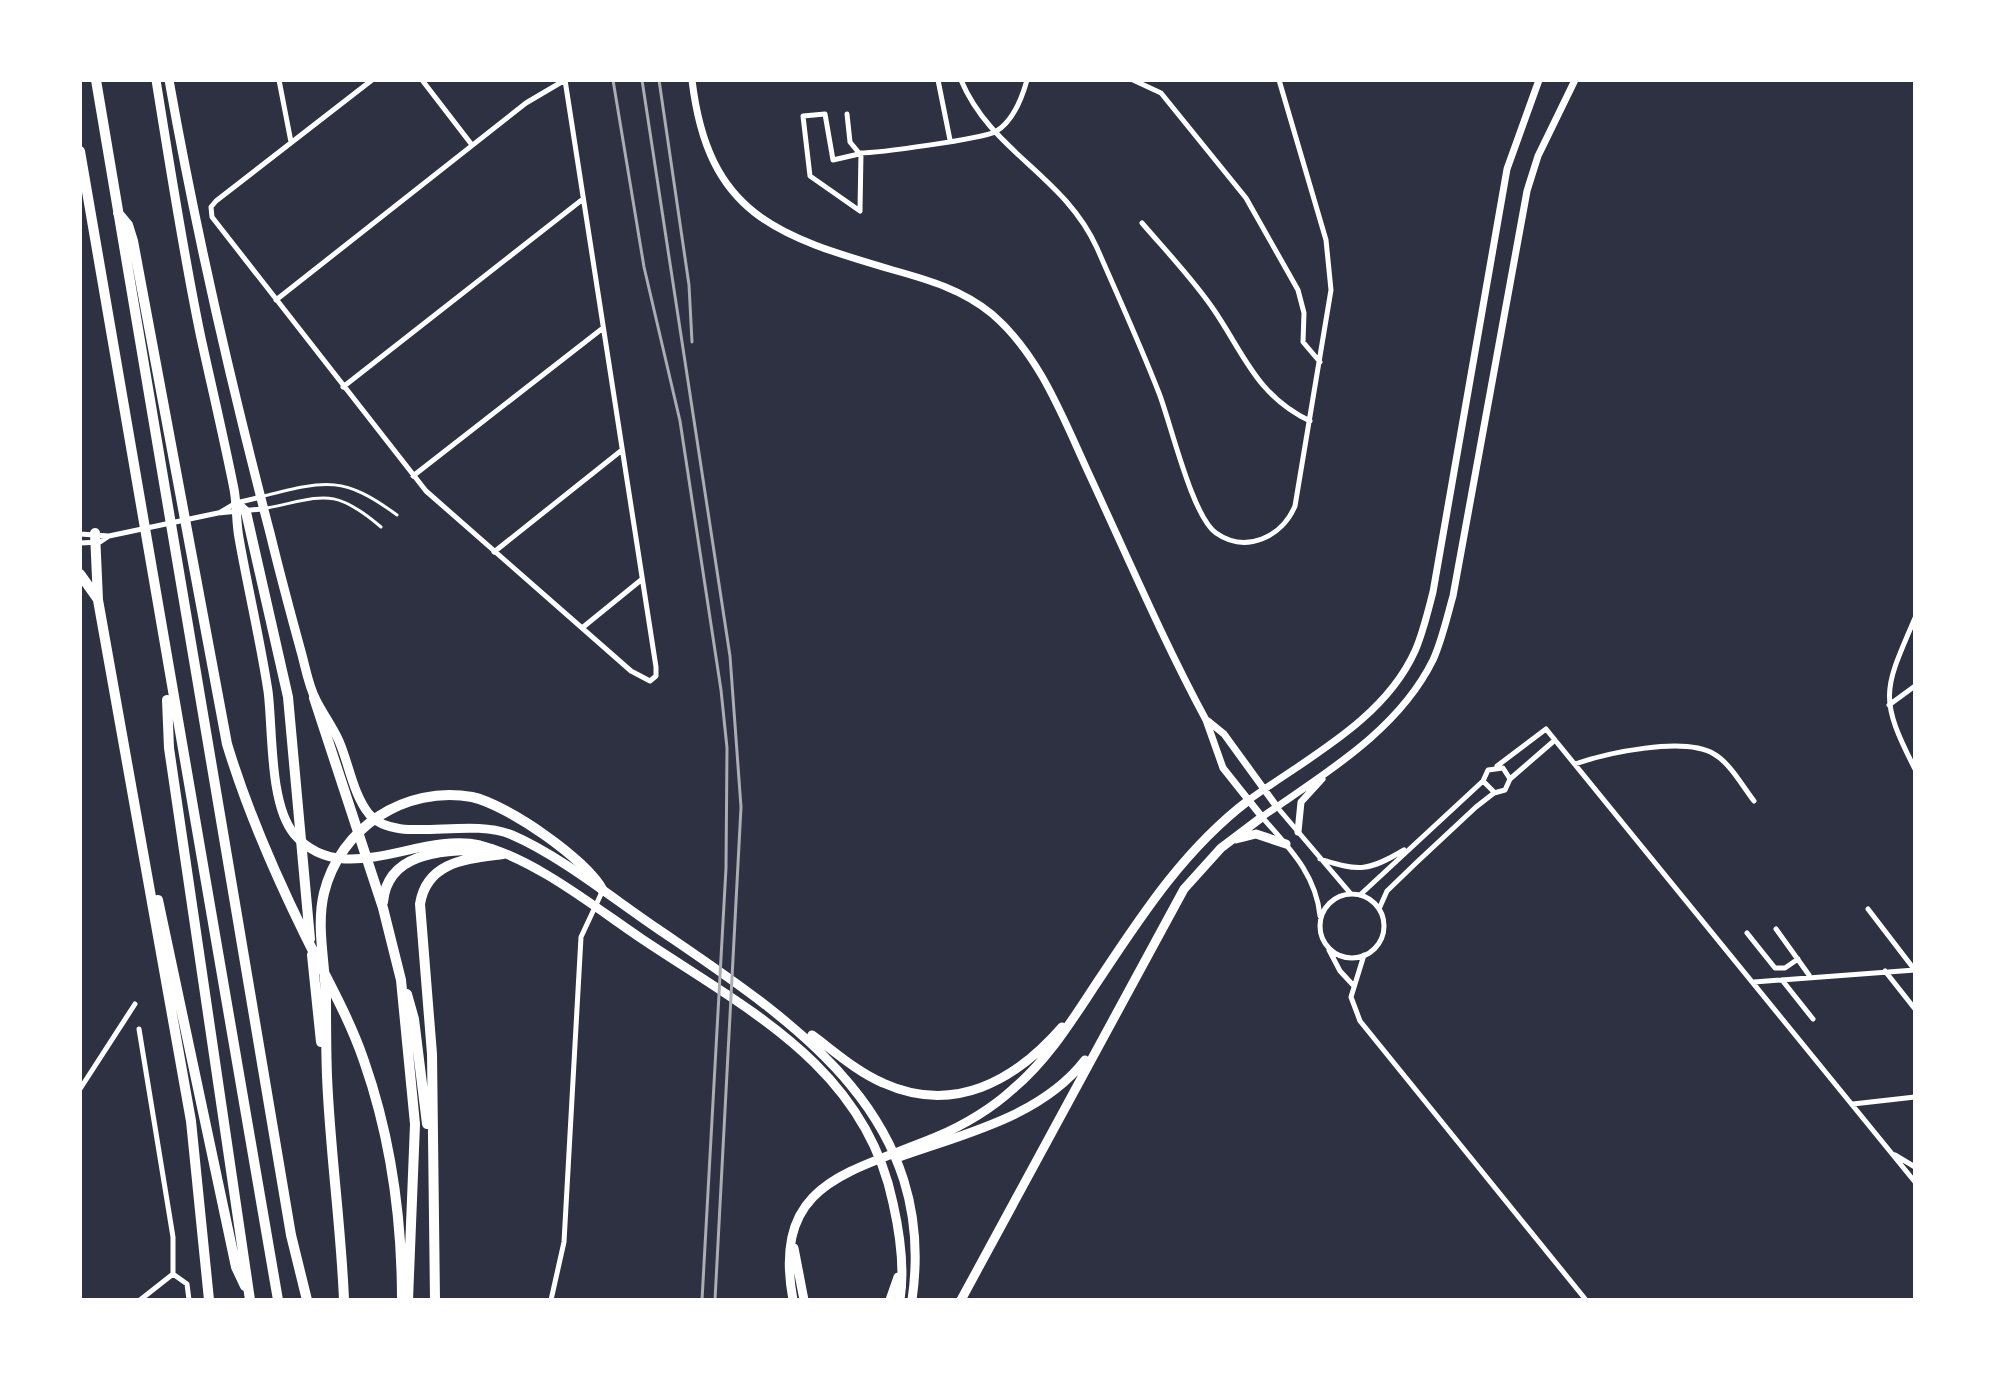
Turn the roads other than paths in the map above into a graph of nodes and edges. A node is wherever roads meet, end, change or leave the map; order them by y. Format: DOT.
graph roads {
  1 [pos="96,80"];
  2 [pos="156,80"];
  3 [pos="169,80"];
  4 [pos="279,80"];
  5 [pos="372,80"];
  6 [pos="422,80"];
  7 [pos="565,80"];
  8 [pos="692,80"];
  9 [pos="938,80"];
  10 [pos="961,80"];
  11 [pos="1027,80"];
  12 [pos="1133,80"];
  13 [pos="1279,80"];
  14 [pos="1539,80"];
  15 [pos="1575,80"];
  16 [pos="847,114"];
  17 [pos="994,133"];
  18 [pos="950,140"];
  19 [pos="291,142"];
  20 [pos="472,145"];
  21 [pos="80,151"];
  22 [pos="860,153"];
  23 [pos="584,198"];
  24 [pos="116,212"];
  25 [pos="1142,223"];
  26 [pos="276,300"];
  27 [pos="603,328"];
  28 [pos="1320,362"];
  29 [pos="343,387"];
  30 [pos="1310,421"];
  31 [pos="623,449"];
  32 [pos="413,476"];
  33 [pos="261,497"];
  34 [pos="240,509"];
  35 [pos="263,509"];
  36 [pos="218,513"];
  37 [pos="397,515"];
  38 [pos="381,527"];
  39 [pos="80,534"];
  40 [pos="95,538"];
  41 [pos="80,543"];
  42 [pos="494,552"];
  43 [pos="80,574"];
  44 [pos="641,580"];
  45 [pos="98,600"];
  46 [pos="1915,618"];
  47 [pos="582,628"];
  48 [pos="167,670"];
  49 [pos="1915,686"];
  50 [pos="314,698"];
  51 [pos="1888,706"];
  52 [pos="1206,720"];
  53 [pos="1555,740"];
  54 [pos="1341,760"];
  55 [pos="1575,764"];
  56 [pos="1497,766"];
  57 [pos="1915,769"];
  58 [pos="1510,779"];
  59 [pos="1483,781"];
  60 [pos="1264,789"];
  61 [pos="1494,793"];
  62 [pos="1249,800"];
  63 [pos="1754,801"];
  64 [pos="1277,807"];
  65 [pos="1262,817"];
  66 [pos="1298,832"];
  67 [pos="1229,841"];
  68 [pos="1286,844"];
  69 [pos="1412,846"];
  70 [pos="491,849"];
  71 [pos="503,854"];
  72 [pos="367,858"];
  73 [pos="1319,858"];
  74 [pos="148,870"];
  75 [pos="603,891"];
  76 [pos="1351,894"];
  77 [pos="1360,895"];
  78 [pos="593,906"];
  79 [pos="383,908"];
  80 [pos="1379,909"];
  81 [pos="1868,909"];
  82 [pos="1320,921"];
  83 [pos="1776,929"];
  84 [pos="1747,933"];
  85 [pos="1329,948"];
  86 [pos="1364,955"];
  87 [pos="1798,959"];
  88 [pos="1885,970"];
  89 [pos="1915,970"];
  90 [pos="1102,975"];
  91 [pos="1809,976"];
  92 [pos="1781,979"];
  93 [pos="401,980"];
  94 [pos="1753,982"];
  95 [pos="737,983"];
  96 [pos="1353,985"];
  97 [pos="135,1004"];
  98 [pos="1915,1009"];
  99 [pos="1813,1019"];
  100 [pos="139,1029"];
  101 [pos="1101,1039"];
  102 [pos="327,1076"];
  103 [pos="80,1089"];
  104 [pos="1915,1097"];
  105 [pos="1852,1104"];
  106 [pos="937,1140"];
  107 [pos="1891,1152"];
  108 [pos="432,1154"];
  109 [pos="1915,1167"];
  110 [pos="858,1169"];
  111 [pos="1915,1182"];
  112 [pos="901,1263"];
  113 [pos="173,1274"];
  114 [pos="250,1297"];
  115 [pos="140,1300"];
  116 [pos="189,1300"];
  117 [pos="209,1300"];
  118 [pos="278,1300"];
  119 [pos="307,1300"];
  120 [pos="344,1300"];
  121 [pos="405,1300"];
  122 [pos="435,1300"];
  123 [pos="551,1300"];
  124 [pos="793,1300"];
  125 [pos="804,1300"];
  126 [pos="890,1300"];
  127 [pos="900,1300"];
  128 [pos="912,1300"];
  129 [pos="961,1300"];
  130 [pos="1586,1300"];
  1 -- 24 [label="highway"];
  2 -- 34 [label="main road"];
  3 -- 33 [label="main road"];
  4 -- 19 [label="street"];
  5 -- 19 [label="street"];
  6 -- 20 [label="street"];
  7 -- 20 [label="street"];
  7 -- 23 [label="street"];
  8 -- 52 [label="street"];
  9 -- 18 [label="street"];
  10 -- 17 [label="street"];
  11 -- 17 [label="street"];
  12 -- 28 [label="street"];
  13 -- 28 [label="street"];
  14 -- 60 [label="street"];
  15 -- 54 [label="street"];
  16 -- 22 [label="street"];
  17 -- 18 [label="street"];
  17 -- 30 [label="street"];
  18 -- 22 [label="street"];
  19 -- 26 [label="street"];
  20 -- 26 [label="street"];
  21 -- 48 [label="highway"];
  22 -- 22 [label="street"];
  23 -- 27 [label="street"];
  23 -- 29 [label="street"];
  24 -- 119 [label="highway"];
  24 -- 121 [label="highway"];
  25 -- 30 [label="street"];
  26 -- 29 [label="street"];
  27 -- 31 [label="street"];
  27 -- 32 [label="street"];
  28 -- 30 [label="street"];
  29 -- 32 [label="street"];
  31 -- 42 [label="street"];
  31 -- 44 [label="street"];
  32 -- 42 [label="street"];
  33 -- 34 [label="street"];
  33 -- 35 [label="main road"];
  33 -- 37 [label="lane"];
  34 -- 35 [label="street"];
  34 -- 36 [label="street"];
  34 -- 36 [label="street"];
  34 -- 72 [label="main road"];
  34 -- 102 [label="highway"];
  35 -- 38 [label="lane"];
  35 -- 50 [label="main road"];
  36 -- 40 [label="street"];
  39 -- 40 [label="street"];
  40 -- 41 [label="street"];
  40 -- 45 [label="highway"];
  42 -- 47 [label="street"];
  43 -- 45 [label="highway"];
  44 -- 47 [label="street"];
  44 -- 47 [label="street"];
  45 -- 74 [label="highway"];
  46 -- 51 [label="street"];
  48 -- 114 [label="highway"];
  48 -- 118 [label="highway"];
  49 -- 51 [label="street"];
  50 -- 72 [label="highway"];
  50 -- 75 [label="main road"];
  51 -- 57 [label="street"];
  52 -- 60 [label="street"];
  52 -- 62 [label="street"];
  53 -- 55 [label="street"];
  53 -- 56 [label="street"];
  53 -- 58 [label="street"];
  54 -- 64 [label="street"];
  54 -- 66 [label="street"];
  55 -- 63 [label="street"];
  55 -- 94 [label="street"];
  56 -- 58 [label="street"];
  56 -- 59 [label="street"];
  58 -- 61 [label="street"];
  59 -- 61 [label="street"];
  59 -- 69 [label="street"];
  60 -- 62 [label="street"];
  60 -- 64 [label="street"];
  61 -- 80 [label="street"];
  62 -- 65 [label="street"];
  62 -- 90 [label="main road"];
  64 -- 65 [label="street"];
  64 -- 66 [label="street"];
  65 -- 67 [label="main road"];
  65 -- 68 [label="street"];
  66 -- 73 [label="street"];
  67 -- 68 [label="main road"];
  67 -- 101 [label="main road"];
  68 -- 82 [label="street"];
  69 -- 73 [label="street"];
  69 -- 77 [label="street"];
  70 -- 71 [label="main road"];
  70 -- 72 [label="main road"];
  70 -- 79 [label="highway"];
  71 -- 78 [label="main road"];
  71 -- 108 [label="highway"];
  72 -- 79 [label="highway"];
  73 -- 76 [label="street"];
  74 -- 114 [label="highway"];
  74 -- 117 [label="highway"];
  75 -- 78 [label="street"];
  75 -- 95 [label="main road"];
  75 -- 102 [label="highway"];
  76 -- 77 [label="street"];
  76 -- 82 [label="street"];
  77 -- 80 [label="street"];
  78 -- 112 [label="main road"];
  78 -- 123 [label="street"];
  79 -- 93 [label="highway"];
  80 -- 86 [label="street"];
  81 -- 89 [label="street"];
  82 -- 85 [label="street"];
  83 -- 87 [label="street"];
  84 -- 87 [label="street"];
  85 -- 86 [label="street"];
  85 -- 96 [label="street"];
  86 -- 96 [label="street"];
  87 -- 91 [label="street"];
  88 -- 89 [label="street"];
  88 -- 91 [label="street"];
  88 -- 98 [label="street"];
  90 -- 95 [label="main road"];
  90 -- 106 [label="main road"];
  91 -- 92 [label="street"];
  92 -- 94 [label="street"];
  92 -- 99 [label="street"];
  93 -- 108 [label="highway"];
  93 -- 121 [label="highway"];
  94 -- 105 [label="street"];
  95 -- 128 [label="main road"];
  96 -- 130 [label="street"];
  97 -- 103 [label="street"];
  100 -- 113 [label="street"];
  101 -- 106 [label="main road"];
  101 -- 129 [label="main road"];
  102 -- 120 [label="highway"];
  104 -- 105 [label="street"];
  105 -- 107 [label="street"];
  106 -- 110 [label="main road"];
  107 -- 109 [label="street"];
  107 -- 111 [label="street"];
  108 -- 122 [label="highway"];
  110 -- 124 [label="main road"];
  110 -- 125 [label="main road"];
  112 -- 126 [label="main road"];
  112 -- 127 [label="main road"];
  113 -- 115 [label="street"];
  113 -- 116 [label="street"];
}
